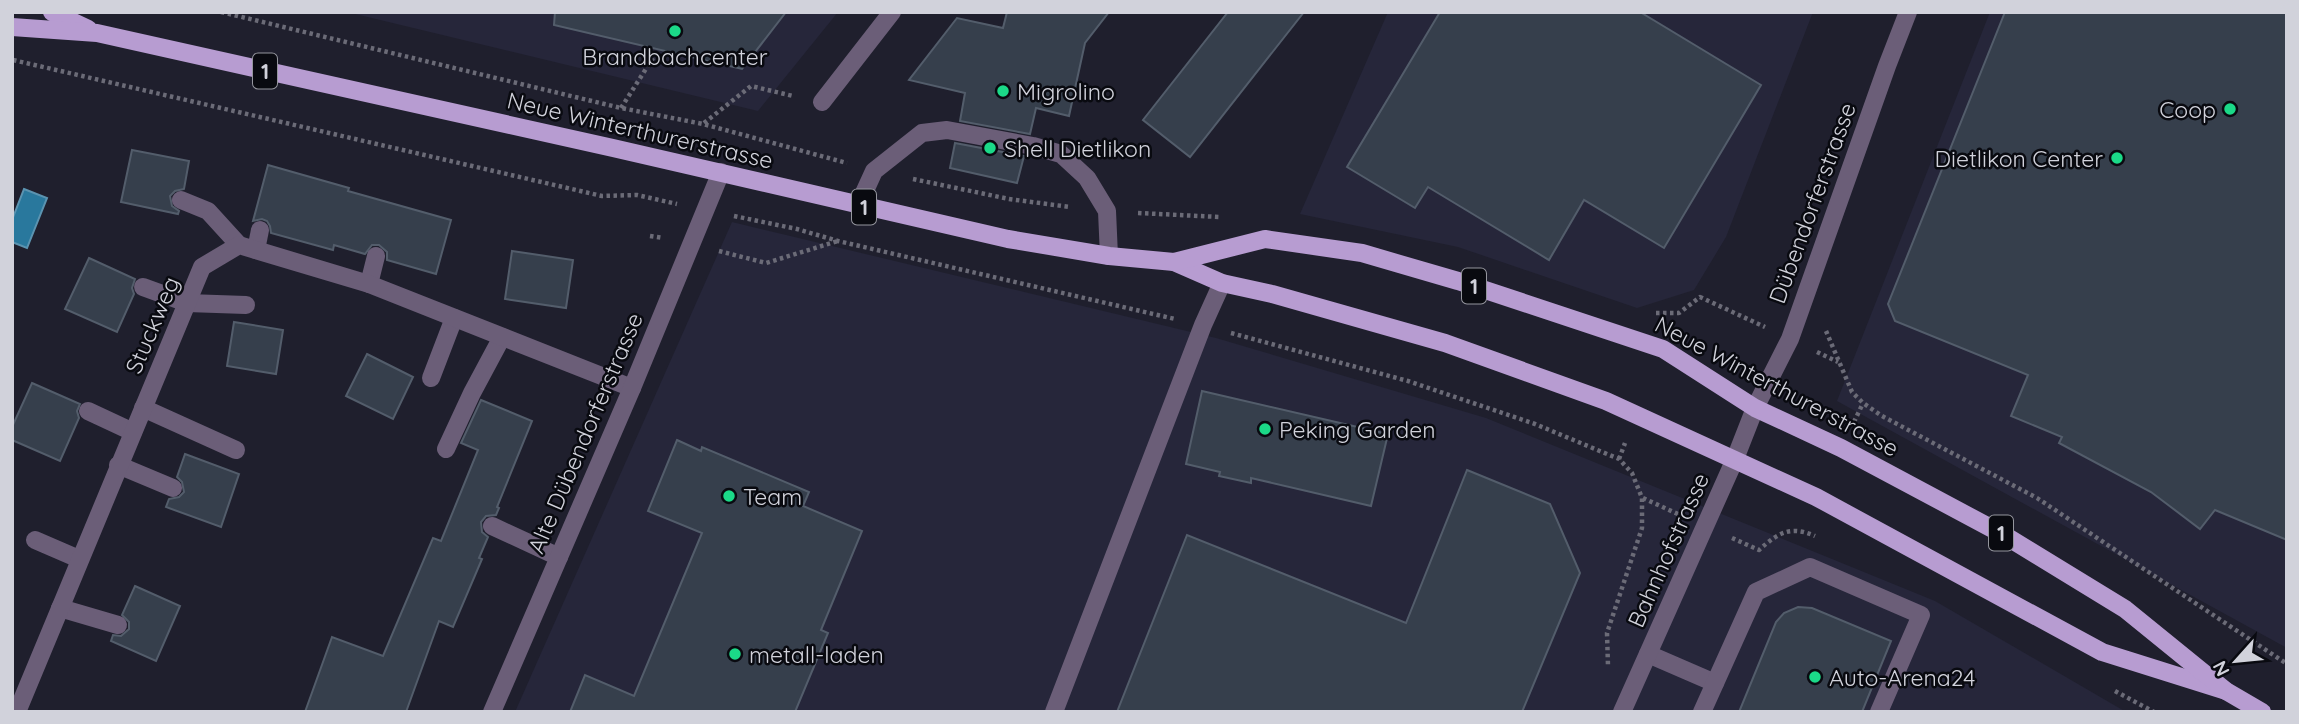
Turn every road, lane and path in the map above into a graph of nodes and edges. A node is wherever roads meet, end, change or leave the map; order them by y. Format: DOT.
graph roads {
  1 [pos="52,12"];
  2 [pos="221,12"];
  3 [pos="892,12"];
  4 [pos="1908,12"];
  5 [pos="12,27"];
  6 [pos="97,33"];
  7 [pos="659,50"];
  8 [pos="12,60"];
  9 [pos="822,103"];
  10 [pos="621,108"];
  11 [pos="703,124"];
  12 [pos="874,171"];
  13 [pos="721,172"];
  14 [pos="602,196"];
  15 [pos="181,200"];
  16 [pos="858,206"];
  17 [pos="1107,211"];
  18 [pos="1225,217"];
  19 [pos="260,230"];
  20 [pos="650,236"];
  21 [pos="838,241"];
  22 [pos="691,244"];
  23 [pos="247,247"];
  24 [pos="376,256"];
  25 [pos="1109,256"];
  26 [pos="1174,262"];
  27 [pos="1222,283"];
  28 [pos="369,284"];
  29 [pos="143,287"];
  30 [pos="1700,297"];
  31 [pos="187,303"];
  32 [pos="246,304"];
  33 [pos="1653,313"];
  34 [pos="454,318"];
  35 [pos="502,337"];
  36 [pos="1838,362"];
  37 [pos="431,378"];
  38 [pos="632,388"];
  39 [pos="143,408"];
  40 [pos="1755,408"];
  41 [pos="88,411"];
  42 [pos="133,432"];
  43 [pos="446,449"];
  44 [pos="236,450"];
  45 [pos="1619,459"];
  46 [pos="1735,460"];
  47 [pos="118,466"];
  48 [pos="173,488"];
  49 [pos="492,526"];
  50 [pos="1800,530"];
  51 [pos="35,540"];
  52 [pos="1759,550"];
  53 [pos="559,557"];
  54 [pos="79,559"];
  55 [pos="60,608"];
  56 [pos="118,625"];
  57 [pos="1607,633"];
  58 [pos="1648,654"];
  59 [pos="2287,664"];
  60 [pos="1715,682"];
  61 [pos="2226,691"];
  62 [pos="17,712"];
  63 [pos="492,712"];
  64 [pos="1054,712"];
  65 [pos="1622,712"];
  66 [pos="1702,712"];
  67 [pos="1879,712"];
  68 [pos="2262,712"];
  1 -- 6 [label="main road, Neue Winterthurerstrasse / 1"];
  2 -- 10 [label="path"];
  3 -- 9 [label="street"];
  4 -- 40 [label="street, Dübendorferstrasse"];
  5 -- 6 [label="main road, Neue Winterthurerstrasse / 1"];
  6 -- 13 [label="main road, Neue Winterthurerstrasse / 1"];
  7 -- 10 [label="path"];
  8 -- 14 [label="path"];
  9 -- 11 [label="path"];
  10 -- 11 [label="path"];
  11 -- 12 [label="path"];
  12 -- 16 [label="street"];
  12 -- 17 [label="path"];
  12 -- 17 [label="street"];
  13 -- 16 [label="main road, Neue Winterthurerstrasse / 1"];
  13 -- 22 [label="street, Alte Dübendorferstrasse"];
  15 -- 23 [label="street"];
  16 -- 25 [label="main road, Neue Winterthurerstrasse / 1"];
  17 -- 18 [label="path"];
  17 -- 25 [label="street"];
  19 -- 23 [label="street"];
  20 -- 22 [label="path"];
  21 -- 22 [label="path"];
  22 -- 38 [label="street, Alte Dübendorferstrasse"];
  23 -- 28 [label="street"];
  23 -- 31 [label="street, Stuckweg"];
  24 -- 28 [label="street"];
  25 -- 26 [label="main road, Neue Winterthurerstrasse / 1"];
  26 -- 27 [label="main road, Neue Winterthurerstrasse / 1"];
  26 -- 40 [label="main road, Neue Winterthurerstrasse / 1"];
  27 -- 46 [label="main road, Neue Winterthurerstrasse / 1"];
  27 -- 64 [label="street"];
  28 -- 34 [label="street"];
  29 -- 31 [label="street"];
  30 -- 33 [label="path"];
  31 -- 32 [label="street"];
  31 -- 39 [label="street, Stuckweg"];
  34 -- 35 [label="street"];
  34 -- 37 [label="street"];
  35 -- 38 [label="street"];
  35 -- 43 [label="street"];
  36 -- 59 [label="path"];
  38 -- 53 [label="street, Alte Dübendorferstrasse"];
  39 -- 42 [label="street, Stuckweg"];
  39 -- 44 [label="street"];
  40 -- 46 [label="street, Bahnhofstrasse"];
  40 -- 61 [label="main road, Neue Winterthurerstrasse / 1"];
  41 -- 42 [label="street"];
  42 -- 47 [label="street, Stuckweg"];
  45 -- 57 [label="path"];
  46 -- 58 [label="street, Bahnhofstrasse"];
  46 -- 61 [label="main road, Neue Winterthurerstrasse / 1"];
  47 -- 48 [label="street"];
  47 -- 54 [label="street, Stuckweg"];
  49 -- 53 [label="street"];
  50 -- 52 [label="path"];
  51 -- 54 [label="street"];
  53 -- 63 [label="street, Alte Dübendorferstrasse"];
  54 -- 55 [label="street, Stuckweg"];
  55 -- 56 [label="street"];
  55 -- 62 [label="street, Stuckweg"];
  58 -- 60 [label="street"];
  58 -- 65 [label="street, Bahnhofstrasse"];
  60 -- 66 [label="street"];
  60 -- 67 [label="street"];
  61 -- 68 [label="main road, Neue Winterthurerstrasse / 1"];
}
